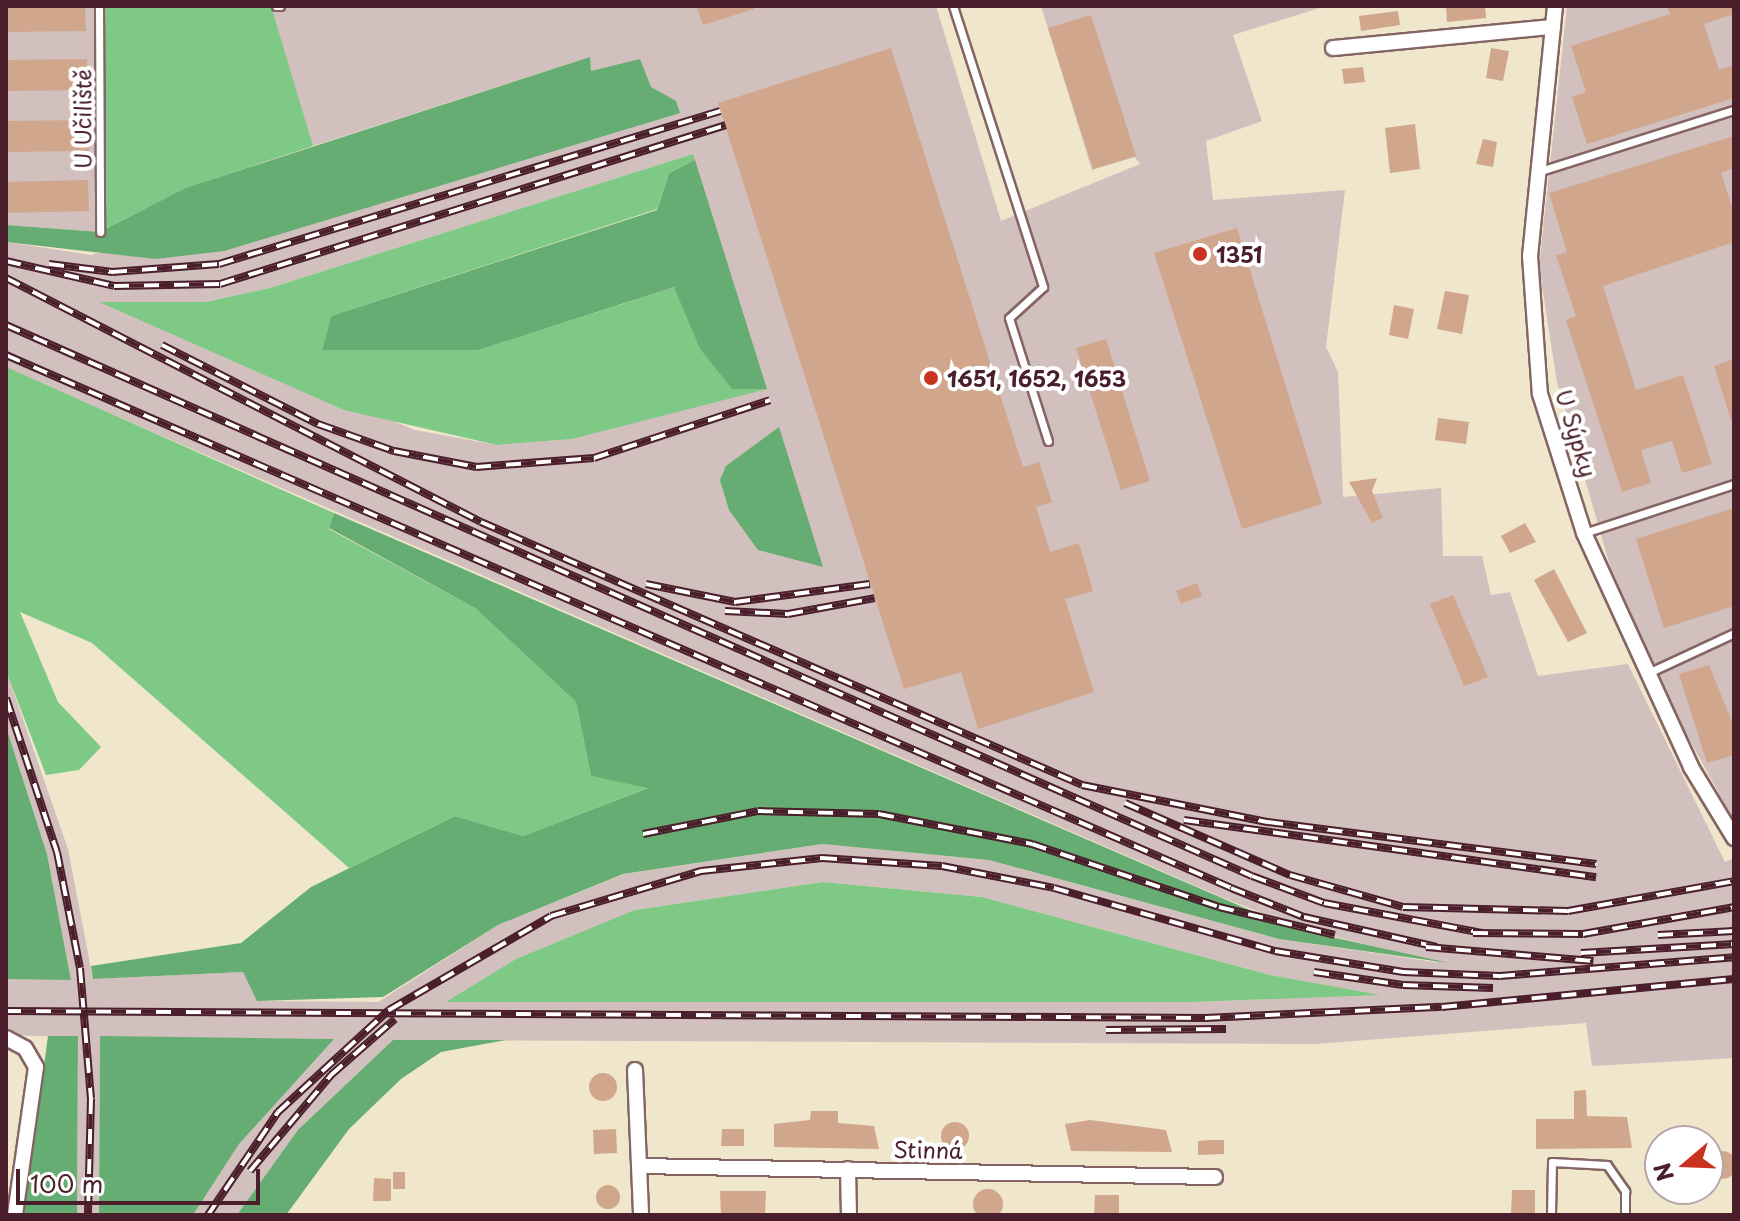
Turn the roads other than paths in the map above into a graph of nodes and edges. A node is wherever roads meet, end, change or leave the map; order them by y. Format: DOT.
graph roads {
  1 [pos="99,6"];
  2 [pos="953,6"];
  3 [pos="1555,6"];
  4 [pos="1553,27"];
  5 [pos="1333,48"];
  6 [pos="1734,110"];
  7 [pos="1534,173"];
  8 [pos="100,232"];
  9 [pos="1048,441"];
  10 [pos="1734,484"];
  11 [pos="1584,533"];
  12 [pos="1734,633"];
  13 [pos="1648,673"];
  14 [pos="1734,838"];
  15 [pos="6,1038"];
  16 [pos="635,1070"];
  17 [pos="640,1166"];
  18 [pos="848,1169"];
  19 [pos="1215,1177"];
  20 [pos="15,1215"];
  21 [pos="641,1215"];
  22 [pos="849,1215"];
  23 [pos="1551,1215"];
  24 [pos="1625,1215"];
  1 -- 8 [label="lane, U Učiliště"];
  2 -- 9 [label="lane"];
  3 -- 4 [label="street, U Sýpky"];
  4 -- 5 [label="street"];
  4 -- 7 [label="street, U Sýpky"];
  6 -- 7 [label="lane"];
  7 -- 11 [label="street, U Sýpky"];
  10 -- 11 [label="lane"];
  11 -- 13 [label="street, U Sýpky"];
  12 -- 13 [label="lane"];
  13 -- 14 [label="street, U Sýpky"];
  15 -- 20 [label="street"];
  16 -- 17 [label="street"];
  17 -- 18 [label="street, Stinná"];
  17 -- 21 [label="street"];
  18 -- 19 [label="street, Stinná"];
  18 -- 22 [label="street"];
  23 -- 24 [label="lane"];
}
